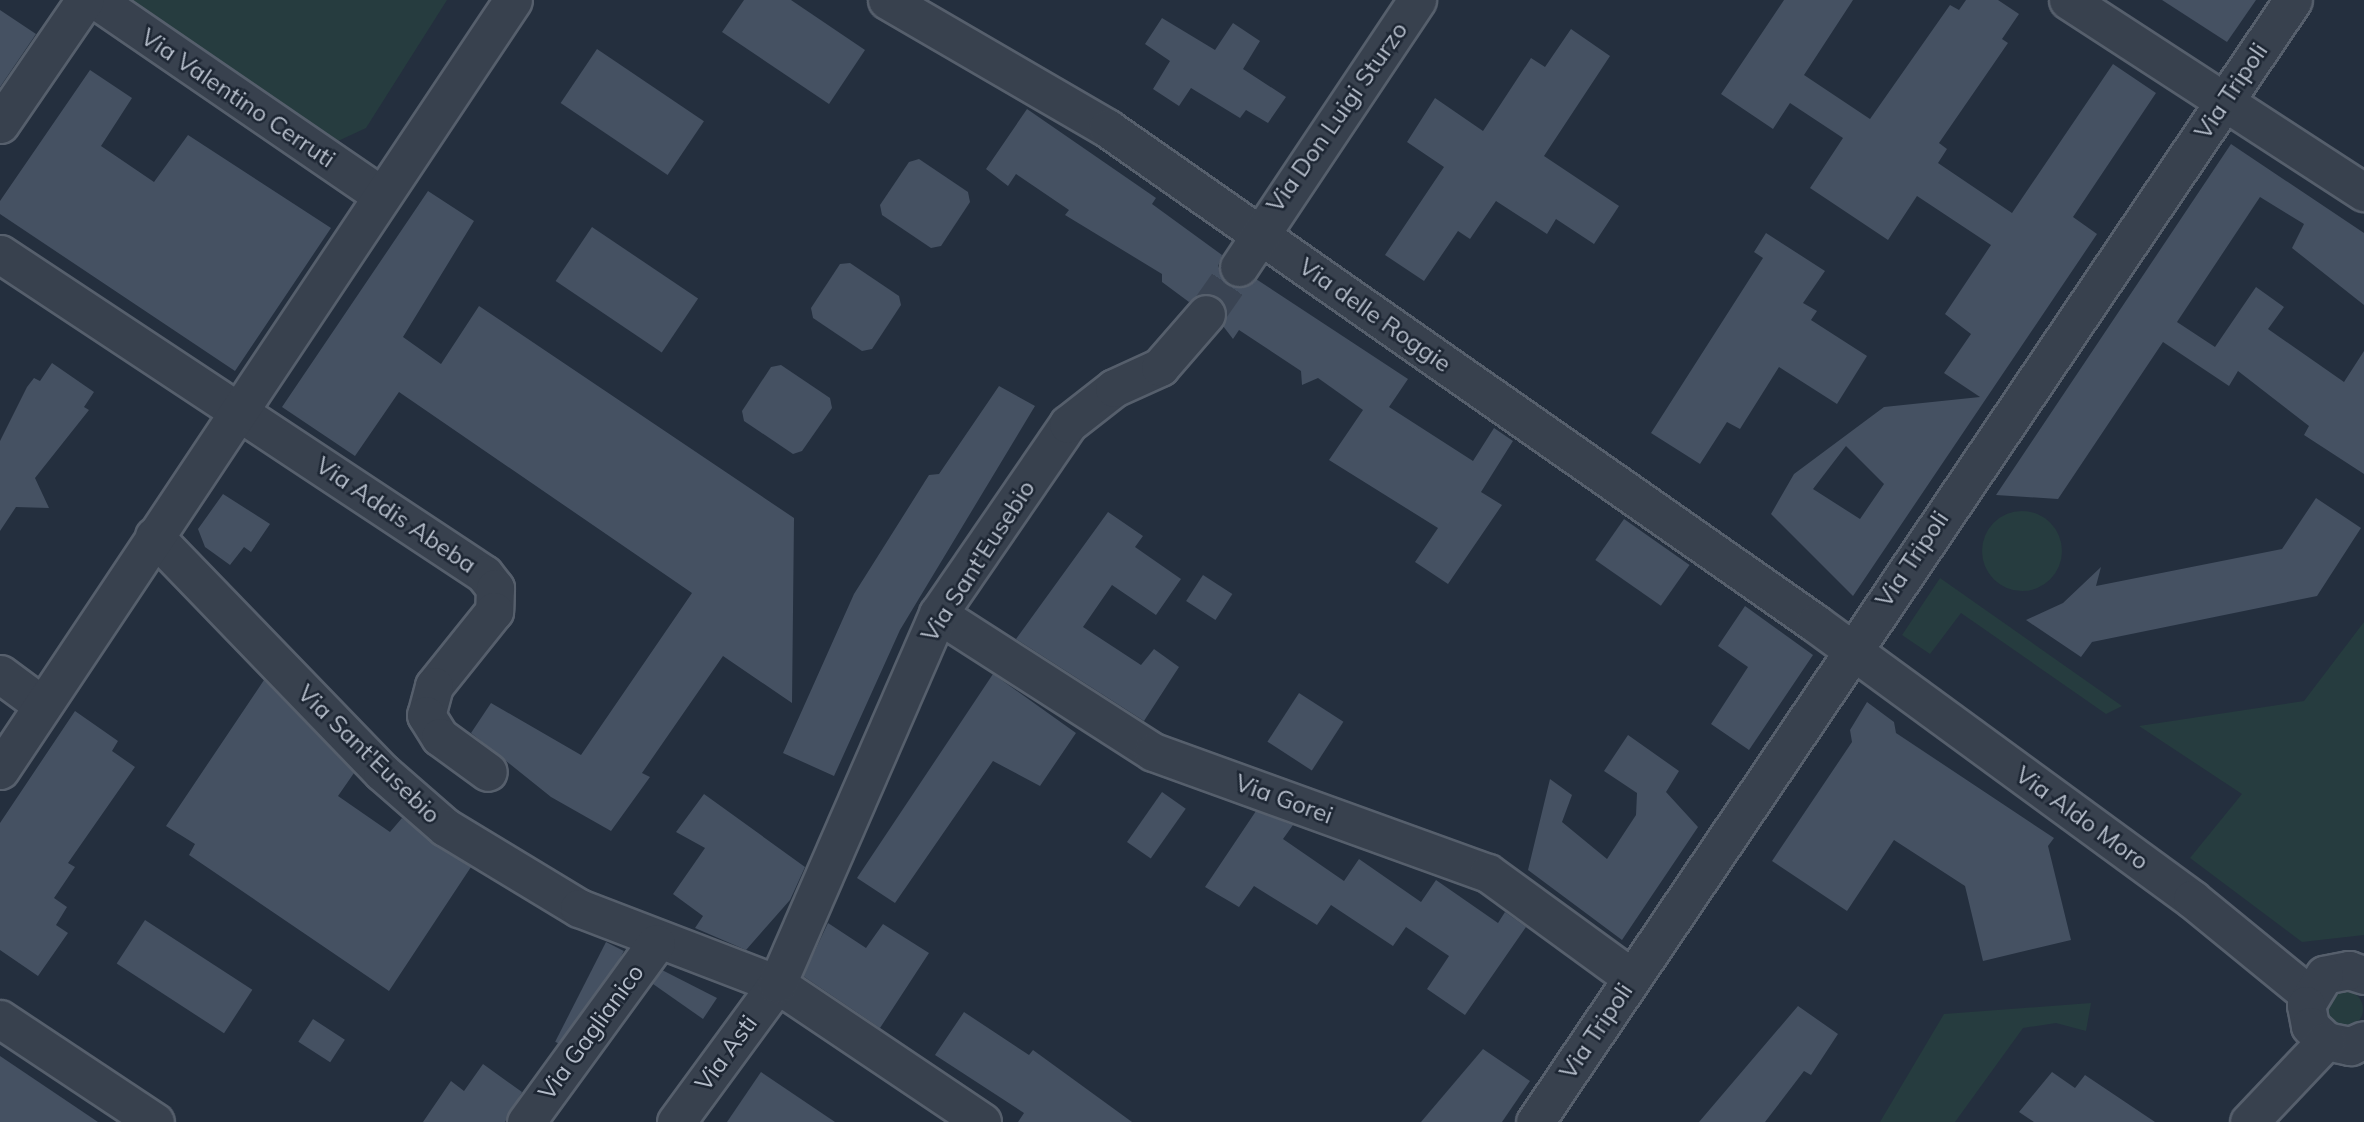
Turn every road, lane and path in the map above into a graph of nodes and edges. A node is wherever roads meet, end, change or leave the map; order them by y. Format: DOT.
graph roads {
  1 [pos="85,0"];
  2 [pos="96,0"];
  3 [pos="513,0"];
  4 [pos="887,0"];
  5 [pos="1418,0"];
  6 [pos="2068,0"];
  7 [pos="2293,0"];
  8 [pos="2224,101"];
  9 [pos="0,124"];
  10 [pos="2364,192"];
  11 [pos="381,195"];
  12 [pos="1256,233"];
  13 [pos="0,254"];
  14 [pos="1239,267"];
  15 [pos="1206,314"];
  16 [pos="238,409"];
  17 [pos="154,536"];
  18 [pos="938,614"];
  19 [pos="1852,648"];
  20 [pos="0,674"];
  21 [pos="42,705"];
  22 [pos="0,770"];
  23 [pos="488,772"];
  24 [pos="656,943"];
  25 [pos="2364,975"];
  26 [pos="1632,978"];
  27 [pos="777,985"];
  28 [pos="2308,994"];
  29 [pos="0,1019"];
  30 [pos="2364,1040"];
  31 [pos="2326,1041"];
  32 [pos="155,1122"];
  33 [pos="526,1122"];
  34 [pos="676,1122"];
  35 [pos="982,1122"];
  36 [pos="1535,1122"];
  37 [pos="2249,1122"];
  1 -- 9 [label="street"];
  2 -- 11 [label="street, Via Valentino Cerruti"];
  3 -- 11 [label="street"];
  4 -- 12 [label="street, Via delle Roggie"];
  5 -- 12 [label="street, Via Don Luigi Sturzo"];
  6 -- 8 [label="street"];
  7 -- 8 [label="street, Via Tripoli"];
  8 -- 10 [label="street"];
  8 -- 19 [label="street, Via Tripoli"];
  11 -- 16 [label="street"];
  12 -- 14 [label="street"];
  12 -- 19 [label="street, Via delle Roggie"];
  13 -- 16 [label="street, Via Addis Abeba"];
  15 -- 18 [label="street, Via Sant'Eusebio"];
  16 -- 17 [label="street"];
  16 -- 23 [label="street, Via Addis Abeba"];
  17 -- 21 [label="street"];
  17 -- 24 [label="street, Via Sant'Eusebio"];
  18 -- 26 [label="street, Via Gorei"];
  18 -- 27 [label="street, Via Sant'Eusebio"];
  19 -- 26 [label="street, Via Tripoli"];
  19 -- 28 [label="street, Via Aldo Moro"];
  20 -- 21 [label="street"];
  21 -- 22 [label="street"];
  24 -- 27 [label="street, Via Sant'Eusebio"];
  24 -- 33 [label="street, Via Gaglianico"];
  25 -- 28 [label="street"];
  26 -- 36 [label="street, Via Tripoli"];
  27 -- 34 [label="street, Via Asti"];
  27 -- 35 [label="street, Via Sant'Eusebio"];
  28 -- 31 [label="street"];
  29 -- 32 [label="street"];
  30 -- 31 [label="street"];
  31 -- 37 [label="street"];
}
